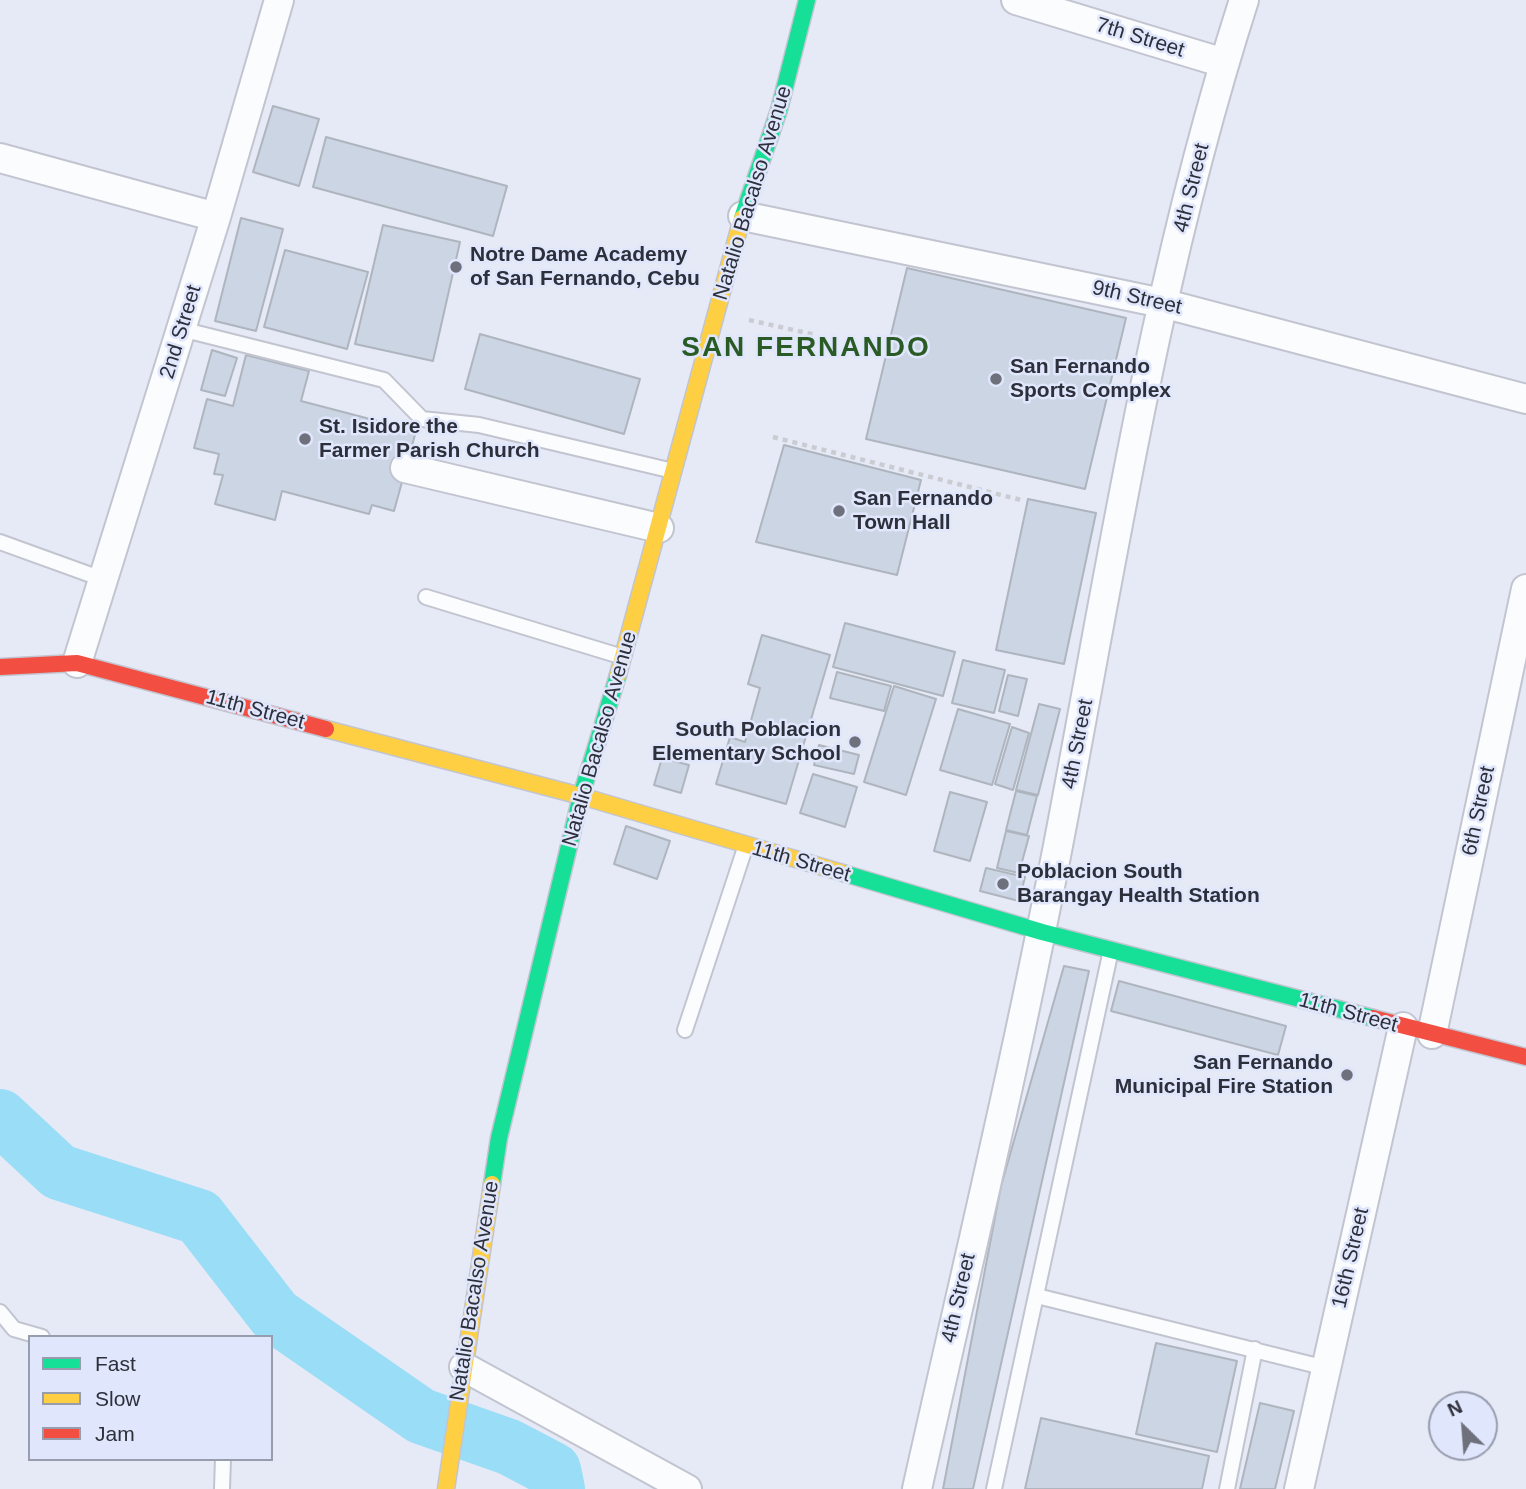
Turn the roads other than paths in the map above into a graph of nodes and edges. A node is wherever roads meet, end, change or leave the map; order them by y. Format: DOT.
graph roads {
  1 [pos="279,0"];
  2 [pos="807,0"];
  3 [pos="1016,0"];
  4 [pos="1244,0"];
  5 [pos="1224,63"];
  6 [pos="0,158"];
  7 [pos="743,216"];
  8 [pos="216,217"];
  9 [pos="1162,303"];
  10 [pos="181,329"];
  11 [pos="1526,399"];
  12 [pos="405,468"];
  13 [pos="674,472"];
  14 [pos="659,528"];
  15 [pos="0,542"];
  16 [pos="105,580"];
  17 [pos="1526,589"];
  18 [pos="426,597"];
  19 [pos="625,657"];
  20 [pos="78,663"];
  21 [pos="0,667"];
  22 [pos="581,796"];
  23 [pos="746,845"];
  24 [pos="1042,932"];
  25 [pos="1112,950"];
  26 [pos="1404,1027"];
  27 [pos="685,1030"];
  28 [pos="1432,1034"];
  29 [pos="1526,1057"];
  30 [pos="1037,1296"];
  31 [pos="0,1312"];
  32 [pos="36,1335"];
  33 [pos="1255,1349"];
  34 [pos="464,1367"];
  35 [pos="1326,1368"];
  36 [pos="223,1461"];
  37 [pos="446,1486"];
  38 [pos="222,1489"];
  39 [pos="687,1489"];
  40 [pos="917,1489"];
  41 [pos="994,1489"];
  42 [pos="1227,1489"];
  43 [pos="1299,1489"];
  1 -- 8 [label="street, 2nd Street"];
  2 -- 7 [label="main road, Natalio Bacalso Avenue"];
  3 -- 5 [label="street, 7th Street"];
  4 -- 5 [label="street, 4th Street"];
  5 -- 9 [label="street, 4th Street"];
  6 -- 8 [label="street"];
  7 -- 9 [label="street, 9th Street"];
  7 -- 13 [label="main road, Natalio Bacalso Avenue"];
  8 -- 10 [label="street, 2nd Street"];
  9 -- 11 [label="street, 9th Street"];
  9 -- 24 [label="street, 4th Street"];
  10 -- 13 [label="lane"];
  10 -- 16 [label="street, 2nd Street"];
  12 -- 14 [label="street"];
  13 -- 14 [label="main road, Natalio Bacalso Avenue"];
  14 -- 19 [label="main road, Natalio Bacalso Avenue"];
  15 -- 16 [label="lane"];
  16 -- 20 [label="street, 2nd Street"];
  17 -- 28 [label="street, 6th Street"];
  18 -- 19 [label="lane"];
  19 -- 22 [label="main road, Natalio Bacalso Avenue"];
  20 -- 21 [label="main road, 11th Street"];
  20 -- 22 [label="main road, 11th Street"];
  22 -- 23 [label="main road, 11th Street"];
  22 -- 34 [label="main road, Natalio Bacalso Avenue"];
  23 -- 24 [label="main road, 11th Street"];
  23 -- 27 [label="lane"];
  24 -- 25 [label="main road, 11th Street"];
  24 -- 40 [label="street, 4th Street"];
  25 -- 26 [label="main road, 11th Street"];
  25 -- 30 [label="lane"];
  26 -- 28 [label="main road, 11th Street"];
  26 -- 35 [label="street, 16th Street"];
  28 -- 29 [label="main road, 11th Street"];
  30 -- 33 [label="lane"];
  30 -- 41 [label="lane"];
  31 -- 32 [label="lane"];
  33 -- 35 [label="lane"];
  33 -- 42 [label="lane"];
  34 -- 37 [label="main road, Natalio Bacalso Avenue"];
  34 -- 39 [label="street"];
  35 -- 43 [label="street, 16th Street"];
  36 -- 38 [label="lane"];
}
